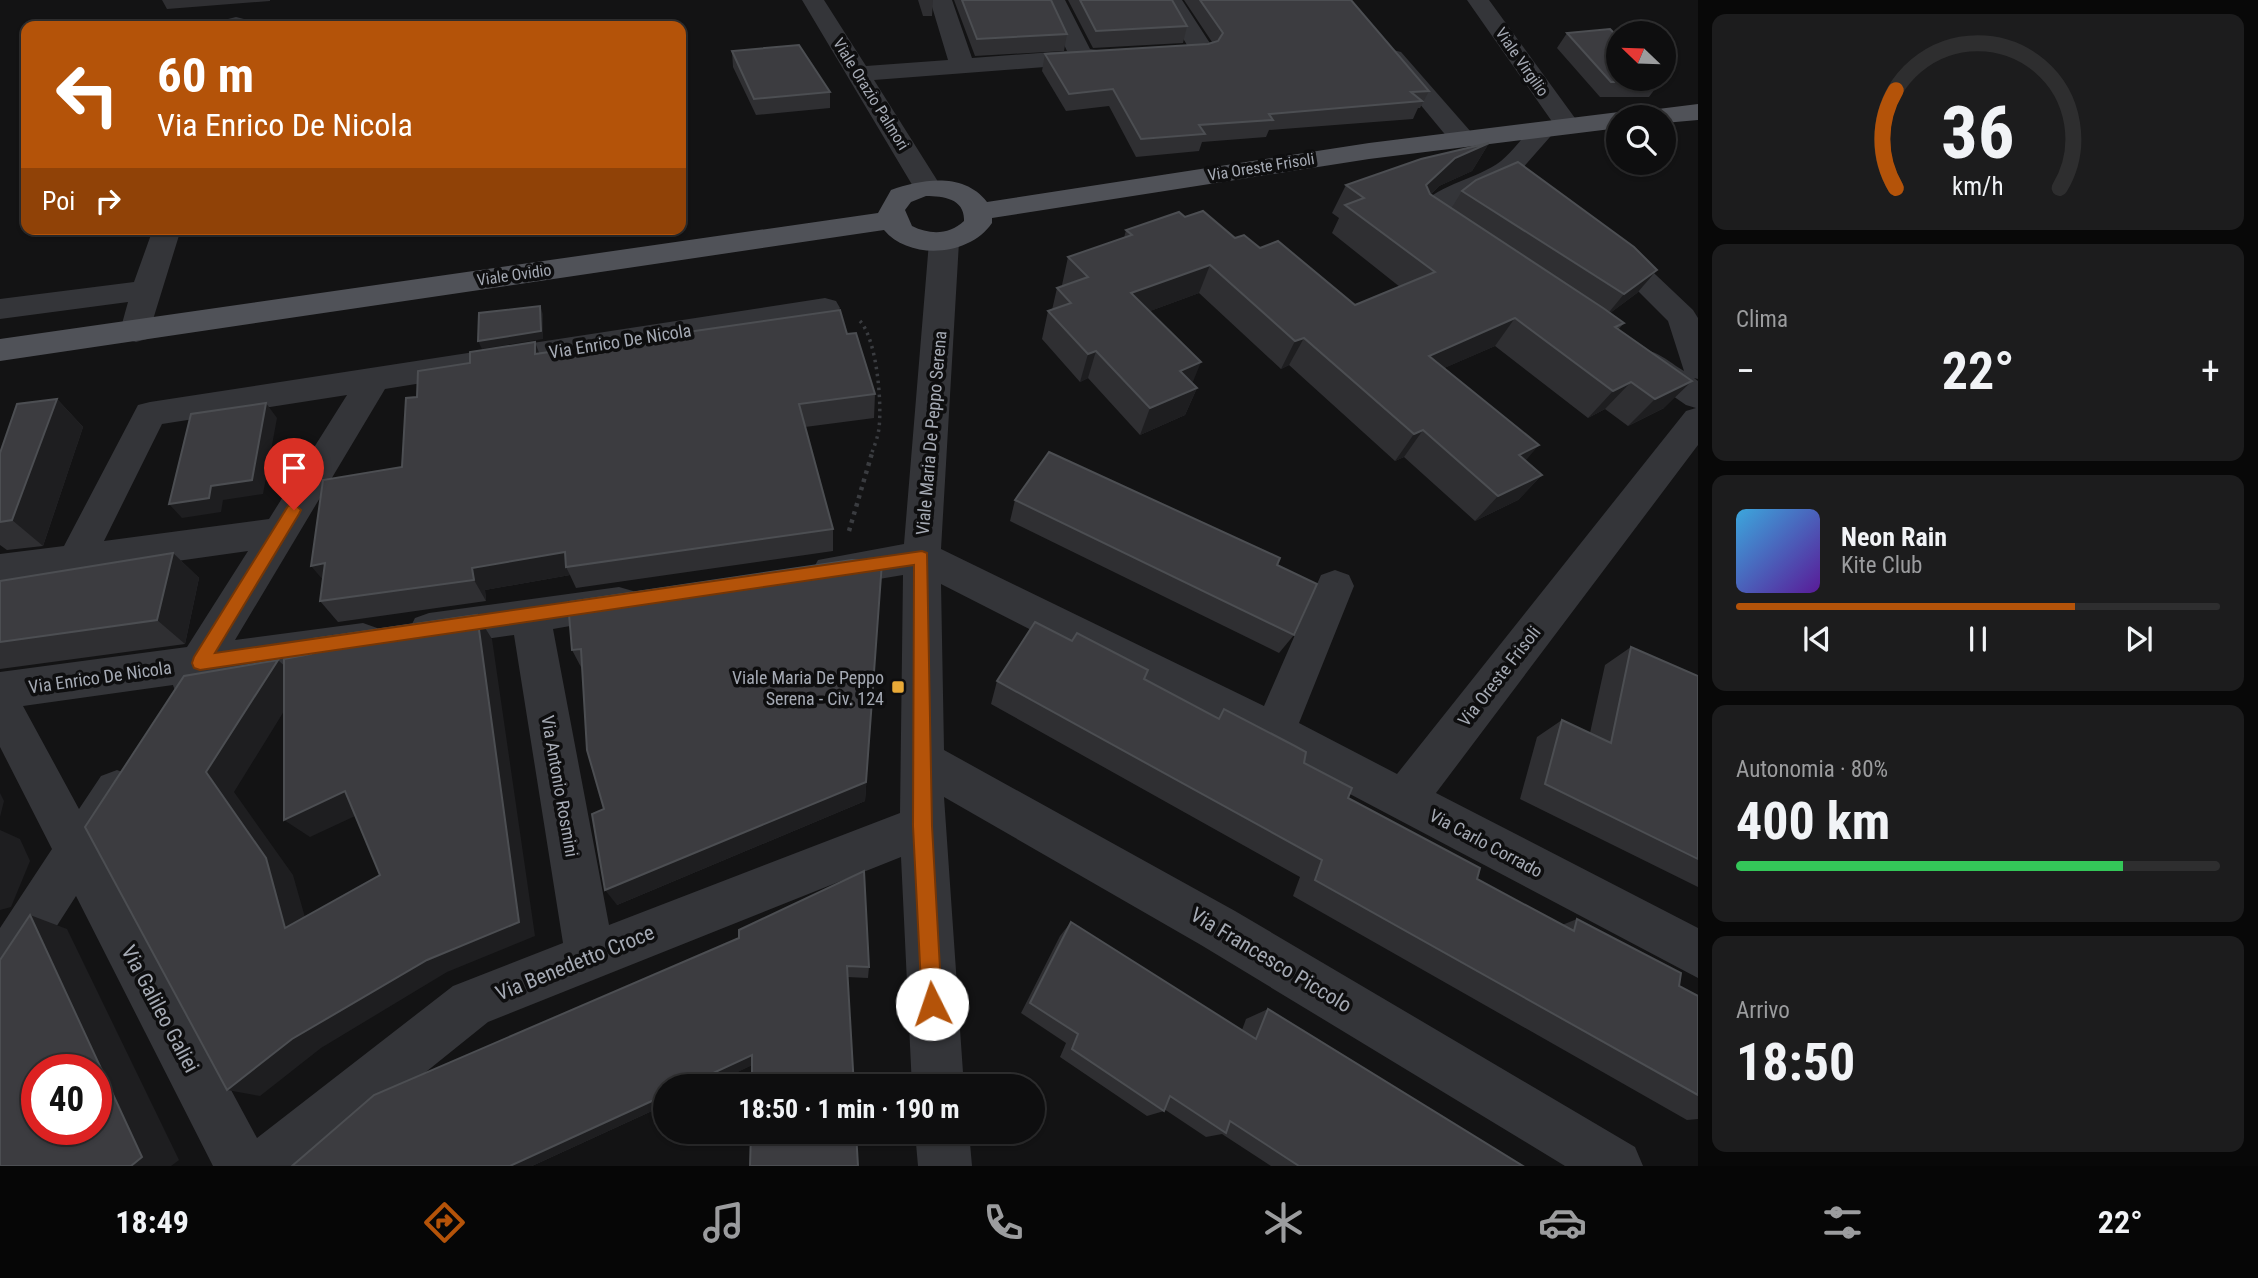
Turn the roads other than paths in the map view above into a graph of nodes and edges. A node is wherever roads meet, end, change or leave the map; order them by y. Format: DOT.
graph roads {
  1 [pos="813,0"];
  2 [pos="941,0"];
  3 [pos="1054,0"];
  4 [pos="1171,0"];
  5 [pos="1478,0"];
  6 [pos="1382,43"];
  7 [pos="1083,57"];
  8 [pos="962,65"];
  9 [pos="861,74"];
  10 [pos="1698,112"];
  11 [pos="1676,114"];
  12 [pos="1606,121"];
  13 [pos="1555,127"];
  14 [pos="1462,138"];
  15 [pos="1504,172"];
  16 [pos="928,188"];
  17 [pos="1546,198"];
  18 [pos="979,212"];
  19 [pos="892,220"];
  20 [pos="1587,229"];
  21 [pos="165,235"];
  22 [pos="944,242"];
  23 [pos="1480,251"];
  24 [pos="146,290"];
  25 [pos="0,309"];
  26 [pos="825,309"];
  27 [pos="136,331"];
  28 [pos="1618,343"];
  29 [pos="0,350"];
  30 [pos="1698,368"];
  31 [pos="374,379"];
  32 [pos="1698,397"];
  33 [pos="1698,420"];
  34 [pos="281,532"];
  35 [pos="922,557"];
  36 [pos="76,560"];
  37 [pos="0,570"];
  38 [pos="799,576"];
  39 [pos="1335,586"];
  40 [pos="652,598"];
  41 [pos="531,616"];
  42 [pos="200,663"];
  43 [pos="0,691"];
  44 [pos="0,704"];
  45 [pos="171,707"];
  46 [pos="1274,732"];
  47 [pos="923,761"];
  48 [pos="135,763"];
  49 [pos="1404,800"];
  50 [pos="922,826"];
  51 [pos="78,852"];
  52 [pos="1698,954"];
  53 [pos="590,956"];
  54 [pos="0,971"];
  55 [pos="938,1074"];
  56 [pos="943,1144"];
  57 [pos="242,1166"];
  58 [pos="265,1166"];
  59 [pos="945,1166"];
  60 [pos="1616,1166"];
  1 -- 9 [label="street, Viale Orazio Palmori"];
  2 -- 8 [label="street"];
  3 -- 7 [label="street"];
  4 -- 7 [label="street"];
  5 -- 13 [label="street, Viale Virgilio"];
  6 -- 14 [label="street"];
  7 -- 8 [label="street"];
  8 -- 9 [label="street"];
  9 -- 16 [label="street, Viale Orazio Palmori"];
  10 -- 11 [label="main road"];
  12 -- 13 [label="main road, Via Oreste Frisoli"];
  13 -- 14 [label="main road, Via Oreste Frisoli"];
  13 -- 15 [label="street"];
  14 -- 18 [label="main road, Via Oreste Frisoli"];
  15 -- 17 [label="street"];
  15 -- 23 [label="street"];
  16 -- 18 [label="main road"];
  16 -- 19 [label="main road"];
  18 -- 22 [label="main road"];
  19 -- 22 [label="main road"];
  19 -- 27 [label="main road, Viale Ovidio"];
  20 -- 30 [label="street"];
  21 -- 24 [label="street"];
  22 -- 35 [label="street, Viale Maria De Peppo Serena"];
  24 -- 25 [label="street"];
  24 -- 27 [label="street"];
  26 -- 31 [label="street, Via Enrico De Nicola"];
  27 -- 29 [label="main road, Viale Ovidio"];
  28 -- 32 [label="street"];
  31 -- 34 [label="street"];
  31 -- 36 [label="street, Via Enrico De Nicola"];
  33 -- 49 [label="street, Via Oreste Frisoli"];
  34 -- 36 [label="street"];
  34 -- 42 [label="street"];
  35 -- 38 [label="street"];
  35 -- 46 [label="street, Via Carlo Corrado"];
  35 -- 47 [label="street, Viale Maria De Peppo Serena"];
  36 -- 37 [label="street"];
  39 -- 46 [label="street"];
  40 -- 41 [label="street, Via Enrico De Nicola"];
  41 -- 42 [label="street, Via Enrico De Nicola"];
  41 -- 53 [label="street, Via Antonio Rosmini"];
  42 -- 43 [label="street, Via Enrico De Nicola"];
  42 -- 45 [label="street"];
  44 -- 51 [label="street, Via Galileo Galiei"];
  46 -- 49 [label="street, Via Carlo Corrado"];
  47 -- 50 [label="street, Viale Maria De Peppo Serena"];
  47 -- 60 [label="street, Via Francesco Piccolo"];
  48 -- 51 [label="street"];
  49 -- 52 [label="street, Via Carlo Corrado"];
  50 -- 53 [label="street, Via Benedetto Croce"];
  50 -- 55 [label="street, Viale Maria De Peppo Serena"];
  51 -- 54 [label="street"];
  51 -- 57 [label="street, Via Galileo Galiei"];
  53 -- 58 [label="street, Via Benedetto Croce"];
  56 -- 59 [label="street"];
}
